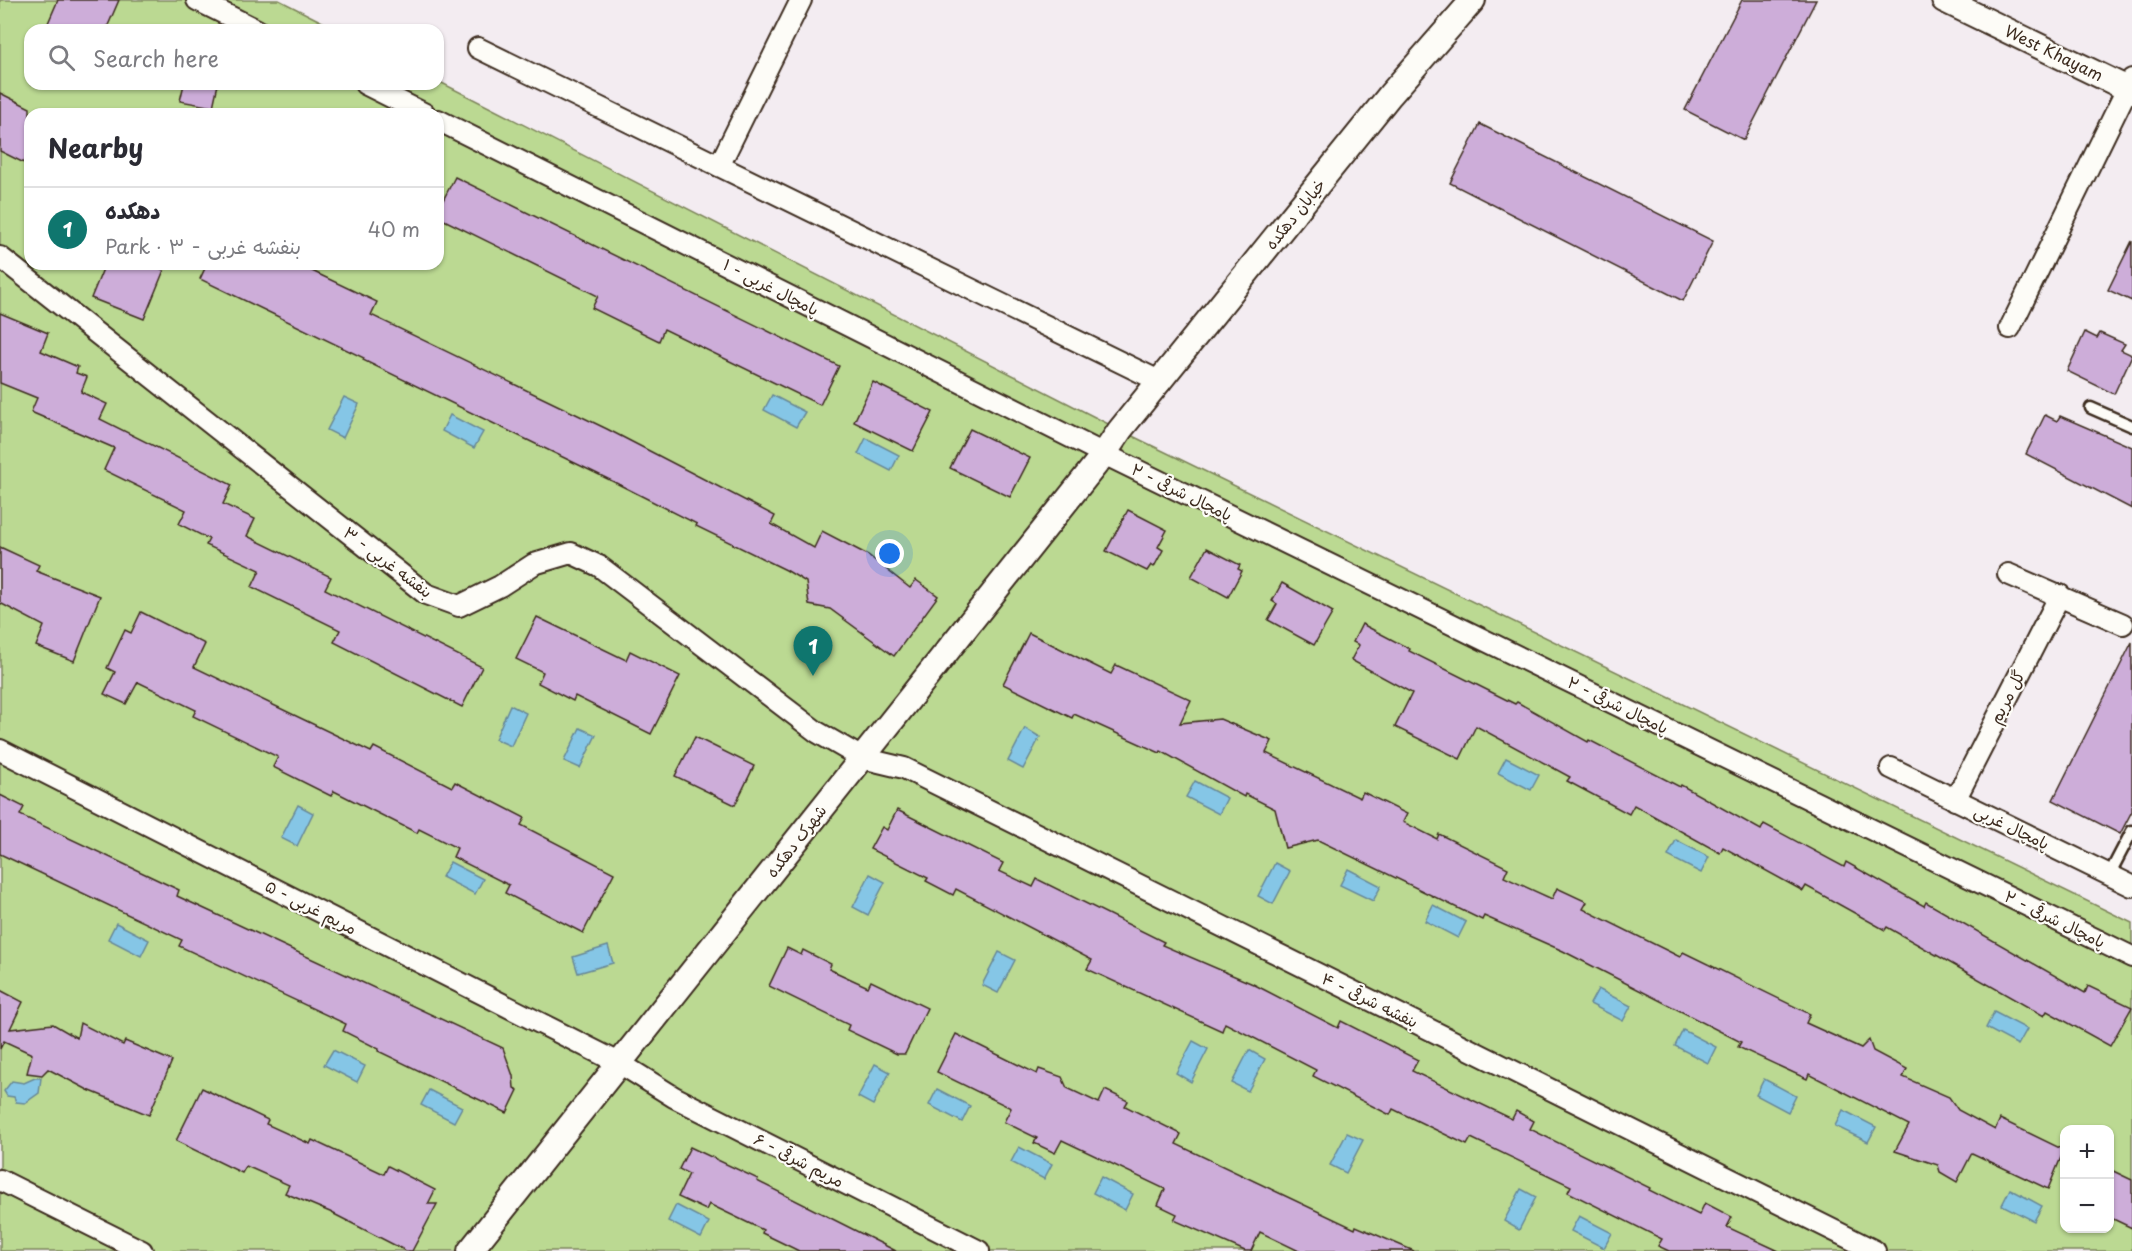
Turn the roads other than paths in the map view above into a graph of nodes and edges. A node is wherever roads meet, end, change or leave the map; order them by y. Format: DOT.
graph roads {
  1 [pos="197,0"];
  2 [pos="801,0"];
  3 [pos="1473,0"];
  4 [pos="1944,0"];
  5 [pos="245,24"];
  6 [pos="478,48"];
  7 [pos="2130,86"];
  8 [pos="377,90"];
  9 [pos="413,108"];
  10 [pos="444,123"];
  11 [pos="719,166"];
  12 [pos="0,257"];
  13 [pos="2010,328"];
  14 [pos="1161,382"];
  15 [pos="2091,408"];
  16 [pos="2132,426"];
  17 [pos="1120,430"];
  18 [pos="1104,454"];
  19 [pos="2008,574"];
  20 [pos="2060,595"];
  21 [pos="2123,624"];
  22 [pos="0,750"];
  23 [pos="862,758"];
  24 [pos="1891,768"];
  25 [pos="1955,800"];
  26 [pos="2132,831"];
  27 [pos="2109,875"];
  28 [pos="2132,886"];
  29 [pos="2132,957"];
  30 [pos="621,1064"];
  31 [pos="0,1180"];
  32 [pos="142,1251"];
  33 [pos="470,1251"];
  34 [pos="979,1251"];
  35 [pos="1875,1251"];
  1 -- 5 [label="street"];
  2 -- 11 [label="street"];
  3 -- 14 [label="street, خیابان دهکده"];
  4 -- 7 [label="street, West Khayam"];
  6 -- 11 [label="street"];
  7 -- 13 [label="street"];
  8 -- 9 [label="street"];
  10 -- 18 [label="street, پامچال غربی - ۱"];
  11 -- 14 [label="street"];
  12 -- 23 [label="street, بنفشه غربی - ۳"];
  14 -- 17 [label="street, خیابان دهکده"];
  15 -- 16 [label="lane"];
  17 -- 18 [label="street, شهرک دهکده"];
  18 -- 23 [label="street, شهرک دهکده"];
  18 -- 29 [label="street, پامچال شرقی - ۲"];
  19 -- 20 [label="street"];
  20 -- 21 [label="street"];
  20 -- 25 [label="street, گل مریم"];
  22 -- 30 [label="street, مریم غربی - ۵"];
  23 -- 30 [label="street, شهرک دهکده"];
  23 -- 35 [label="street, بنفشه شرقی - ۴"];
  24 -- 25 [label="street, پامچال غربی"];
  25 -- 27 [label="street, پامچال غربی"];
  26 -- 27 [label="lane"];
  27 -- 28 [label="street, پامچال غربی"];
  30 -- 33 [label="street, شهرک دهکده"];
  30 -- 34 [label="street, مریم شرقی - ۶"];
  31 -- 32 [label="street"];
}
